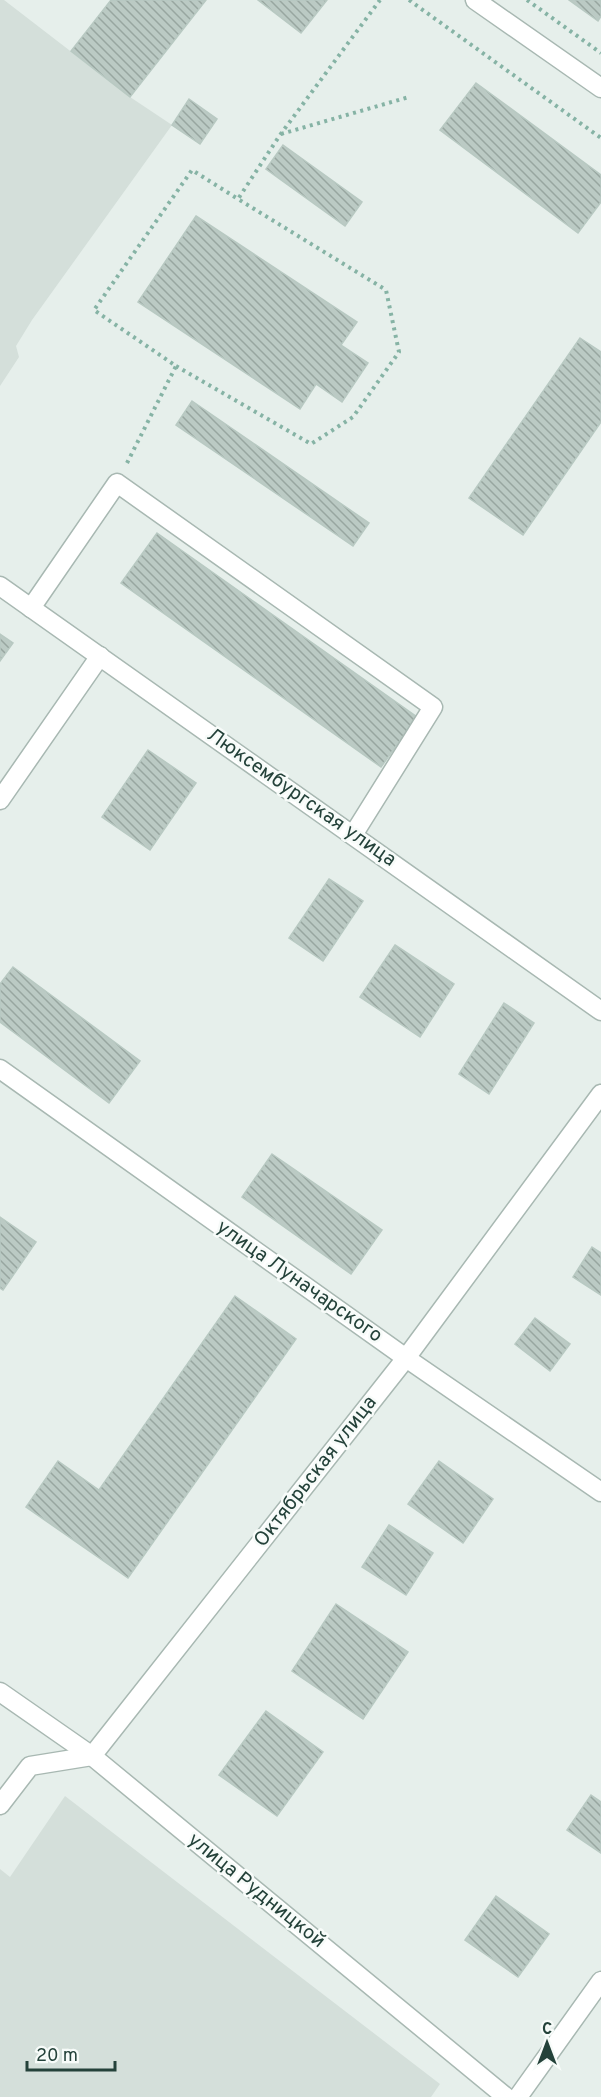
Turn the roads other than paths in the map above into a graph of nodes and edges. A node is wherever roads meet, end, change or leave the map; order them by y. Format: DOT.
graph roads {
  1 [pos="475,0"];
  2 [pos="601,88"];
  3 [pos="0,586"];
  4 [pos="31,608"];
  5 [pos="100,656"];
  6 [pos="0,800"];
  7 [pos="353,835"];
  8 [pos="601,1011"];
  9 [pos="0,1069"];
  10 [pos="601,1094"];
  11 [pos="406,1358"];
  12 [pos="601,1492"];
  13 [pos="0,1692"];
  14 [pos="92,1756"];
  15 [pos="0,1805"];
  16 [pos="601,1982"];
  17 [pos="506,2097"];
  18 [pos="518,2097"];
  1 -- 2 [label="street"];
  3 -- 4 [label="street, Люксембургская улица"];
  4 -- 5 [label="street, Люксембургская улица"];
  4 -- 7 [label="street"];
  5 -- 6 [label="street"];
  5 -- 7 [label="street, Люксембургская улица"];
  7 -- 8 [label="street, Люксембургская улица"];
  9 -- 11 [label="street, улица Луначарского"];
  10 -- 11 [label="street, Октябрьская улица"];
  11 -- 12 [label="street, улица Луначарского"];
  11 -- 14 [label="street, Октябрьская улица"];
  13 -- 14 [label="street, улица Рудницкой"];
  14 -- 15 [label="street"];
  14 -- 17 [label="street, улица Рудницкой"];
  16 -- 18 [label="street"];
}
